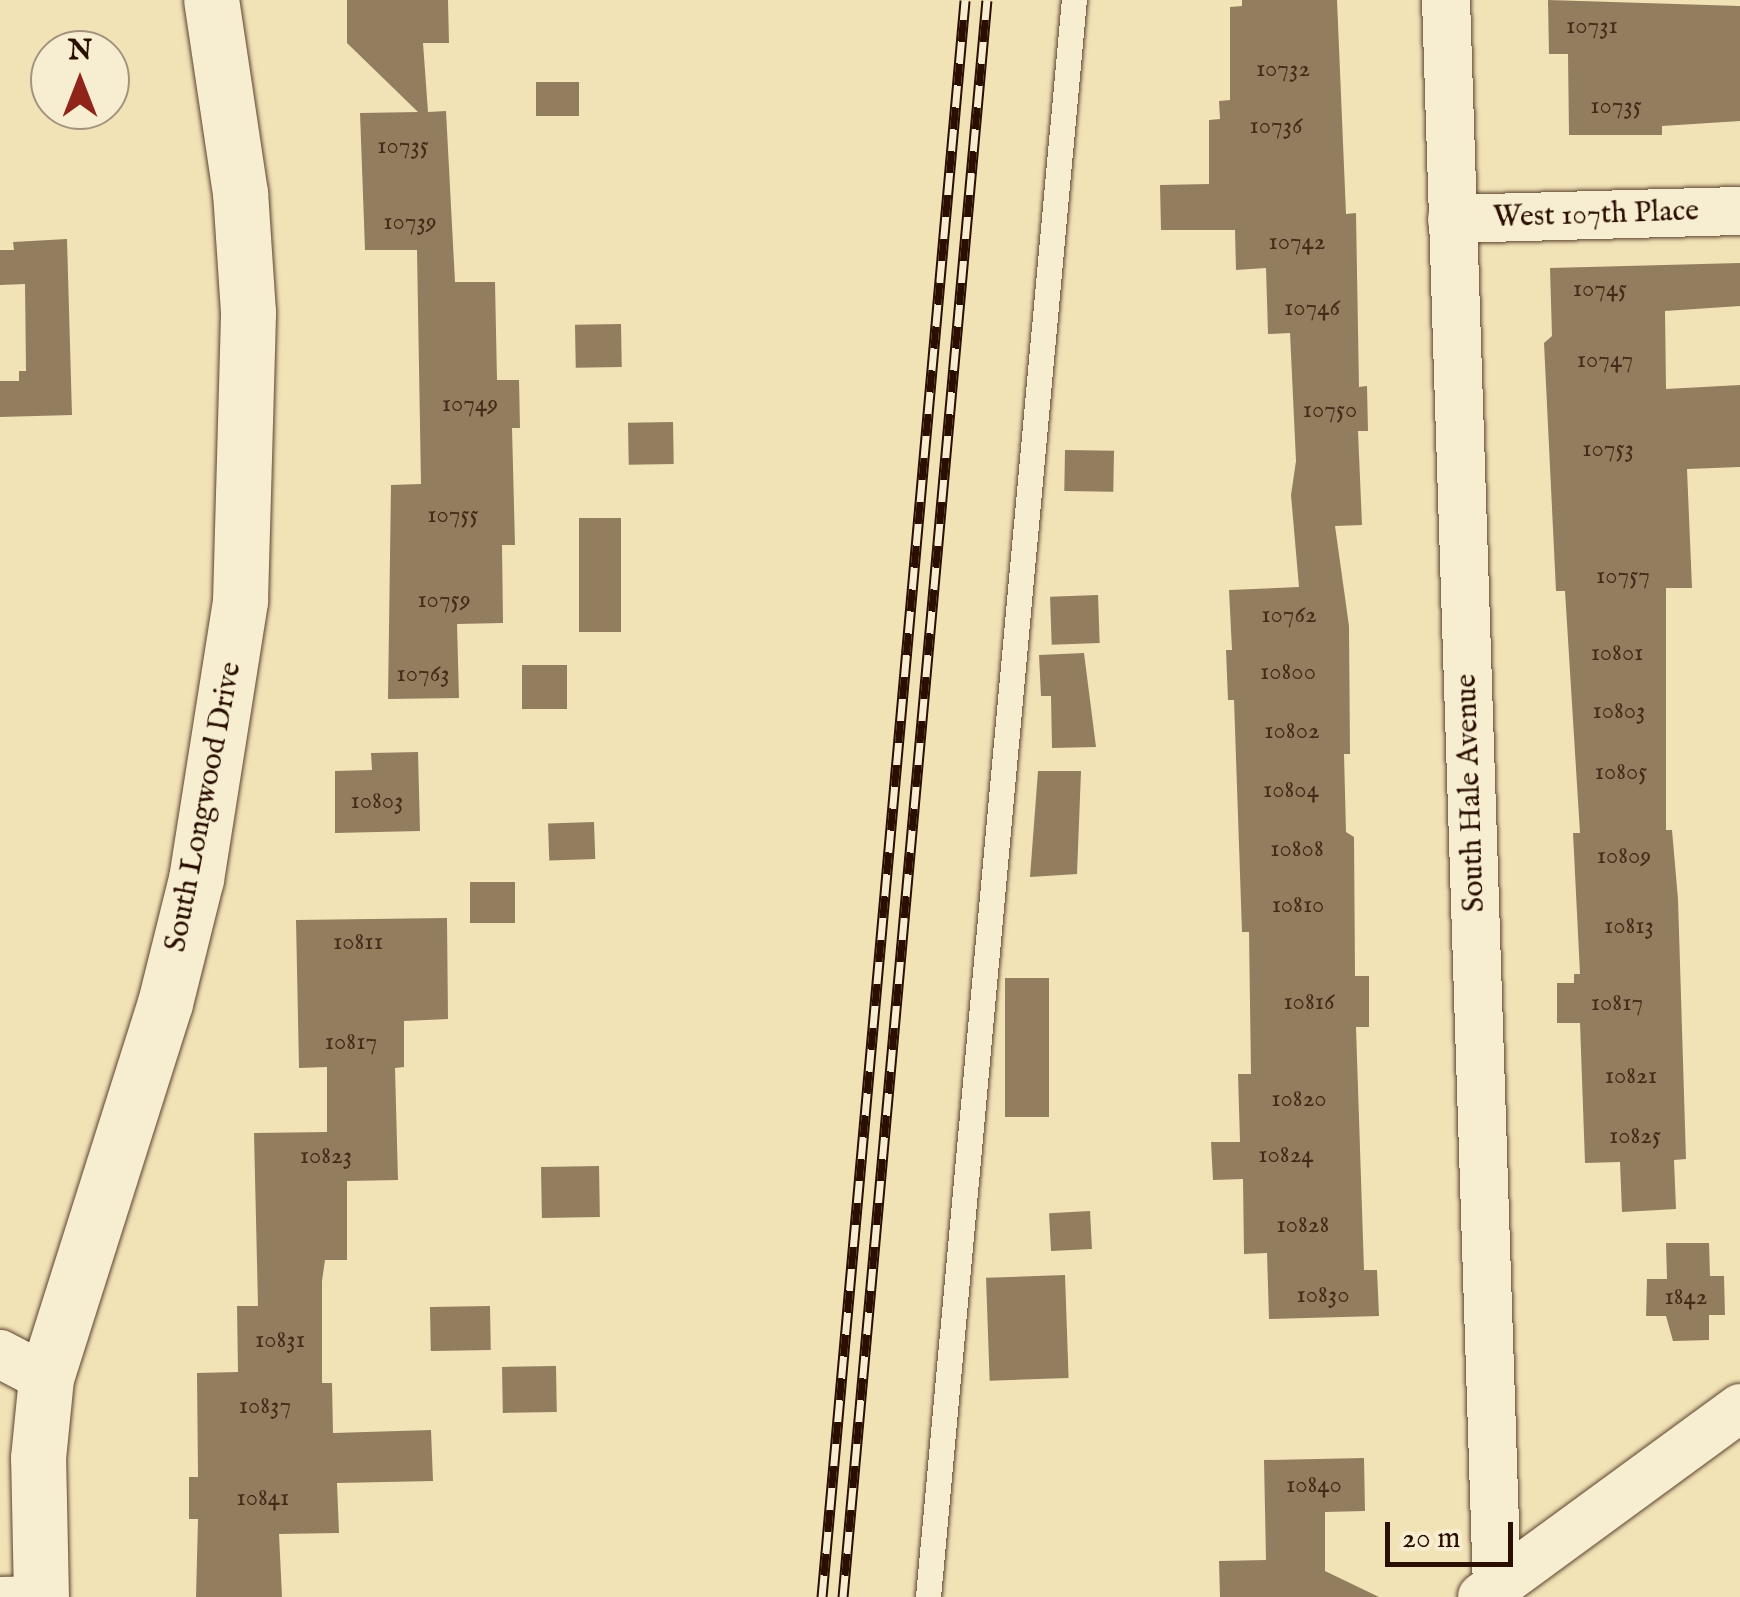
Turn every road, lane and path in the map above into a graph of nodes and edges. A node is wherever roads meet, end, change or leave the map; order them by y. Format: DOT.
graph roads {
  1 [pos="211,0"];
  2 [pos="1074,0"];
  3 [pos="1446,0"];
  4 [pos="1740,211"];
  5 [pos="1452,220"];
  6 [pos="23,1366"];
  7 [pos="1740,1408"];
  8 [pos="27,1591"];
  9 [pos="1490,1591"];
  10 [pos="928,1597"];
  1 -- 6 [label="street, South Longwood Drive"];
  2 -- 10 [label="lane"];
  3 -- 5 [label="street, South Hale Avenue"];
  4 -- 5 [label="street, West 107th Place"];
  5 -- 9 [label="street, South Hale Avenue"];
  6 -- 8 [label="street, South Longwood Drive"];
  7 -- 9 [label="street"];
}
